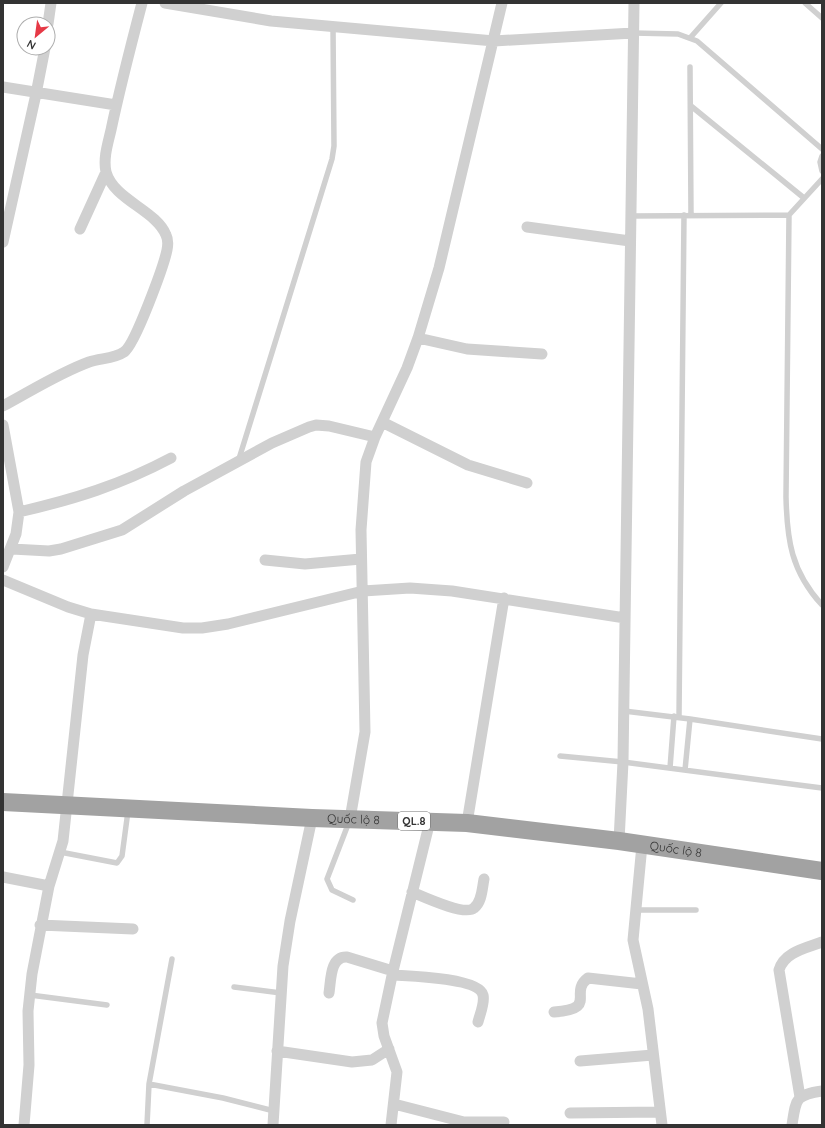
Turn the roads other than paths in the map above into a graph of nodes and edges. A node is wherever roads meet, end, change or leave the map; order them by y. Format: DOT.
graph roads {
  1 [pos="51,3"];
  2 [pos="142,3"];
  3 [pos="164,3"];
  4 [pos="502,3"];
  5 [pos="634,3"];
  6 [pos="720,3"];
  7 [pos="805,3"];
  8 [pos="49,16"];
  9 [pos="822,18"];
  10 [pos="334,26"];
  11 [pos="633,33"];
  12 [pos="690,38"];
  13 [pos="494,41"];
  14 [pos="43,56"];
  15 [pos="690,67"];
  16 [pos="3,87"];
  17 [pos="36,94"];
  18 [pos="116,105"];
  19 [pos="691,106"];
  20 [pos="822,149"];
  21 [pos="822,156"];
  22 [pos="822,171"];
  23 [pos="106,172"];
  24 [pos="822,179"];
  25 [pos="804,198"];
  26 [pos="8,201"];
  27 [pos="684,215"];
  28 [pos="692,215"];
  29 [pos="789,215"];
  30 [pos="631,216"];
  31 [pos="527,227"];
  32 [pos="80,229"];
  33 [pos="630,241"];
  34 [pos="3,242"];
  35 [pos="418,338"];
  36 [pos="542,354"];
  37 [pos="3,406"];
  38 [pos="382,422"];
  39 [pos="3,430"];
  40 [pos="374,437"];
  41 [pos="171,458"];
  42 [pos="238,462"];
  43 [pos="527,484"];
  44 [pos="19,512"];
  45 [pos="12,549"];
  46 [pos="361,559"];
  47 [pos="264,560"];
  48 [pos="3,567"];
  49 [pos="3,580"];
  50 [pos="363,591"];
  51 [pos="504,598"];
  52 [pos="822,605"];
  53 [pos="91,614"];
  54 [pos="625,618"];
  55 [pos="624,711"];
  56 [pos="676,717"];
  57 [pos="690,719"];
  58 [pos="822,739"];
  59 [pos="560,756"];
  60 [pos="623,762"];
  61 [pos="670,768"];
  62 [pos="685,770"];
  63 [pos="822,788"];
  64 [pos="3,802"];
  65 [pos="66,804"];
  66 [pos="128,808"];
  67 [pos="312,818"];
  68 [pos="350,819"];
  69 [pos="430,821"];
  70 [pos="467,823"];
  71 [pos="619,841"];
  72 [pos="642,845"];
  73 [pos="60,852"];
  74 [pos="822,871"];
  75 [pos="3,877"];
  76 [pos="484,880"];
  77 [pos="49,886"];
  78 [pos="412,892"];
  79 [pos="353,900"];
  80 [pos="635,910"];
  81 [pos="696,910"];
  82 [pos="40,924"];
  83 [pos="133,929"];
  84 [pos="822,942"];
  85 [pos="172,959"];
  86 [pos="393,973"];
  87 [pos="642,984"];
  88 [pos="234,987"];
  89 [pos="329,993"];
  90 [pos="281,994"];
  91 [pos="30,995"];
  92 [pos="107,1005"];
  93 [pos="554,1012"];
  94 [pos="478,1022"];
  95 [pos="390,1049"];
  96 [pos="278,1051"];
  97 [pos="653,1055"];
  98 [pos="580,1061"];
  99 [pos="149,1084"];
  100 [pos="822,1091"];
  101 [pos="800,1097"];
  102 [pos="394,1104"];
  103 [pos="274,1111"];
  104 [pos="660,1112"];
  105 [pos="570,1113"];
  106 [pos="504,1122"];
  107 [pos="24,1125"];
  108 [pos="147,1125"];
  109 [pos="273,1125"];
  110 [pos="391,1125"];
  111 [pos="662,1125"];
  112 [pos="792,1125"];
  1 -- 8 [label="street"];
  2 -- 18 [label="street"];
  3 -- 10 [label="street"];
  4 -- 13 [label="street"];
  5 -- 11 [label="street"];
  6 -- 12 [label="lane"];
  7 -- 9 [label="lane"];
  10 -- 13 [label="street"];
  10 -- 42 [label="lane"];
  11 -- 12 [label="lane"];
  11 -- 13 [label="street"];
  11 -- 30 [label="street"];
  12 -- 20 [label="lane"];
  13 -- 35 [label="street"];
  14 -- 17 [label="street"];
  15 -- 19 [label="lane"];
  16 -- 17 [label="street"];
  17 -- 18 [label="street"];
  17 -- 26 [label="street"];
  18 -- 23 [label="street"];
  19 -- 25 [label="lane"];
  19 -- 28 [label="lane"];
  21 -- 22 [label="lane"];
  23 -- 32 [label="street"];
  23 -- 37 [label="street"];
  24 -- 25 [label="lane"];
  25 -- 29 [label="lane"];
  26 -- 34 [label="street"];
  27 -- 28 [label="lane"];
  27 -- 30 [label="lane"];
  27 -- 56 [label="lane"];
  28 -- 29 [label="lane"];
  29 -- 52 [label="lane"];
  30 -- 33 [label="street"];
  31 -- 33 [label="street"];
  33 -- 54 [label="street"];
  35 -- 36 [label="street"];
  35 -- 38 [label="street"];
  38 -- 40 [label="street"];
  38 -- 43 [label="street"];
  39 -- 44 [label="street"];
  40 -- 42 [label="street"];
  40 -- 46 [label="street"];
  41 -- 44 [label="street"];
  42 -- 45 [label="street"];
  44 -- 45 [label="street"];
  45 -- 48 [label="street"];
  46 -- 47 [label="street"];
  46 -- 50 [label="street"];
  49 -- 53 [label="street"];
  50 -- 51 [label="street"];
  50 -- 53 [label="street"];
  50 -- 68 [label="street"];
  51 -- 54 [label="street"];
  51 -- 70 [label="street"];
  53 -- 65 [label="street"];
  54 -- 55 [label="street"];
  55 -- 56 [label="lane"];
  55 -- 60 [label="street"];
  56 -- 57 [label="lane"];
  56 -- 61 [label="lane"];
  57 -- 58 [label="lane"];
  57 -- 62 [label="lane"];
  59 -- 60 [label="lane"];
  60 -- 61 [label="lane"];
  60 -- 71 [label="street"];
  61 -- 62 [label="lane"];
  62 -- 63 [label="lane"];
  64 -- 65 [label="highway, Quốc lộ 8 / QL.8"];
  65 -- 66 [label="highway, Quốc lộ 8 / QL.8"];
  65 -- 73 [label="street"];
  66 -- 67 [label="highway, Quốc lộ 8 / QL.8"];
  66 -- 73 [label="lane"];
  67 -- 68 [label="highway, Quốc lộ 8 / QL.8"];
  67 -- 90 [label="street"];
  68 -- 69 [label="highway, Quốc lộ 8 / QL.8"];
  68 -- 79 [label="lane"];
  69 -- 70 [label="highway, Quốc lộ 8 / QL.8"];
  69 -- 78 [label="street"];
  70 -- 71 [label="highway, Quốc lộ 8 / QL.8"];
  71 -- 72 [label="highway, Quốc lộ 8 / QL.8"];
  72 -- 74 [label="highway, Quốc lộ 8 / QL.8"];
  72 -- 80 [label="street"];
  73 -- 77 [label="street"];
  75 -- 77 [label="street"];
  76 -- 78 [label="street"];
  77 -- 82 [label="street"];
  78 -- 86 [label="street"];
  80 -- 81 [label="lane"];
  80 -- 87 [label="street"];
  82 -- 83 [label="street"];
  82 -- 91 [label="street"];
  84 -- 101 [label="street"];
  85 -- 99 [label="lane"];
  86 -- 89 [label="street"];
  86 -- 94 [label="street"];
  86 -- 95 [label="street"];
  87 -- 93 [label="street"];
  87 -- 97 [label="street"];
  88 -- 90 [label="lane"];
  90 -- 96 [label="street"];
  91 -- 92 [label="lane"];
  91 -- 107 [label="street"];
  95 -- 96 [label="street"];
  95 -- 102 [label="street"];
  96 -- 103 [label="street"];
  97 -- 98 [label="street"];
  97 -- 104 [label="street"];
  99 -- 103 [label="lane"];
  99 -- 108 [label="lane"];
  100 -- 101 [label="street"];
  101 -- 112 [label="street"];
  102 -- 106 [label="street"];
  102 -- 110 [label="street"];
  103 -- 109 [label="street"];
  104 -- 105 [label="street"];
  104 -- 111 [label="street"];
}
